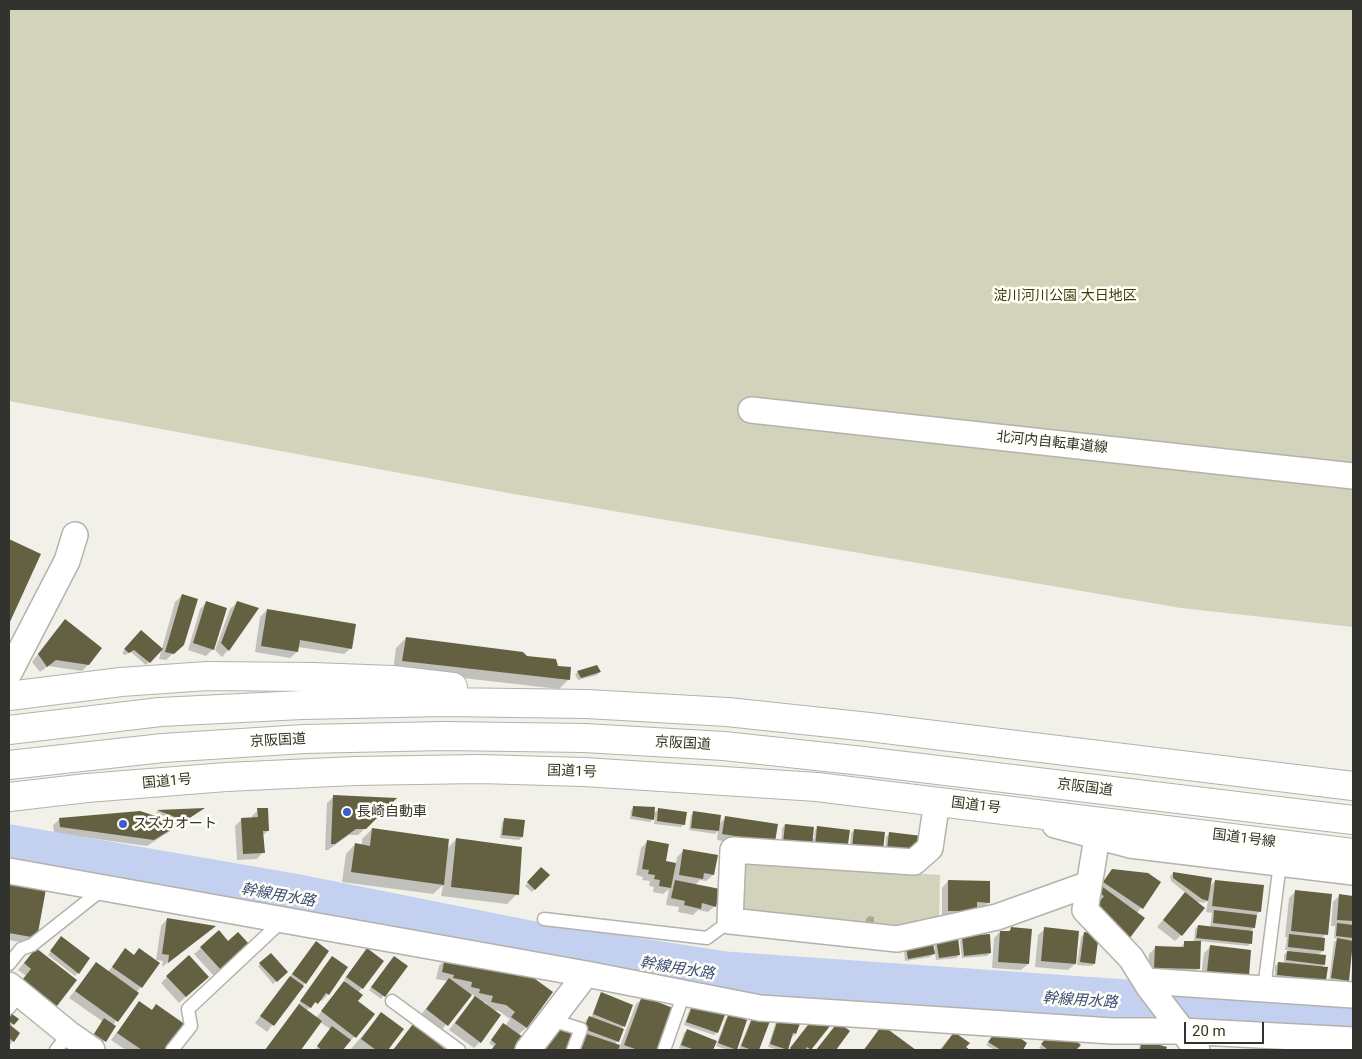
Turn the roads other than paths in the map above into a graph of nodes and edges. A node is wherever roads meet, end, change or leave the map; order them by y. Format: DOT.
graph roads {
  1 [pos="751,410"];
  2 [pos="1353,476"];
  3 [pos="76,534"];
  4 [pos="9,673"];
  5 [pos="9,696"];
  6 [pos="587,704"];
  7 [pos="9,730"];
  8 [pos="9,765"];
  9 [pos="1353,786"];
  10 [pos="9,797"];
  11 [pos="937,801"];
  12 [pos="983,806"];
  13 [pos="1353,820"];
  14 [pos="1134,826"];
  15 [pos="1097,837"];
  16 [pos="1353,853"];
  17 [pos="1280,863"];
  18 [pos="9,872"];
  19 [pos="1353,872"];
  20 [pos="1089,884"];
  21 [pos="104,888"];
  22 [pos="544,919"];
  23 [pos="283,920"];
  24 [pos="730,921"];
  25 [pos="9,964"];
  26 [pos="586,974"];
  27 [pos="1148,984"];
  28 [pos="1264,990"];
  29 [pos="684,993"];
  30 [pos="1353,995"];
  31 [pos="12,996"];
  32 [pos="392,1001"];
  33 [pos="551,1020"];
  34 [pos="1180,1028"];
  35 [pos="1353,1040"];
  36 [pos="1105,1041"];
  37 [pos="63,1042"];
  38 [pos="92,1050"];
  39 [pos="172,1050"];
  40 [pos="459,1050"];
  41 [pos="528,1050"];
  42 [pos="573,1050"];
  43 [pos="664,1050"];
  44 [pos="1197,1050"];
  1 -- 2 [label="street, 北河内自転車道線"];
  3 -- 4 [label="street"];
  5 -- 6 [label="highway"];
  6 -- 7 [label="highway"];
  6 -- 9 [label="highway"];
  8 -- 13 [label="highway, 京阪国道"];
  10 -- 11 [label="highway, 国道1号"];
  11 -- 12 [label="highway, 国道1号"];
  11 -- 24 [label="street"];
  12 -- 14 [label="highway, 国道1号"];
  12 -- 15 [label="street"];
  14 -- 16 [label="highway, 国道1号線"];
  15 -- 17 [label="street"];
  15 -- 20 [label="street"];
  17 -- 19 [label="street"];
  17 -- 28 [label="lane"];
  18 -- 21 [label="street"];
  20 -- 24 [label="street"];
  20 -- 27 [label="street"];
  21 -- 23 [label="street"];
  21 -- 25 [label="lane"];
  22 -- 24 [label="lane"];
  23 -- 26 [label="street"];
  23 -- 39 [label="lane"];
  26 -- 29 [label="street"];
  26 -- 33 [label="street"];
  27 -- 28 [label="street"];
  27 -- 34 [label="street"];
  28 -- 30 [label="street"];
  29 -- 36 [label="street"];
  29 -- 43 [label="lane"];
  31 -- 37 [label="street"];
  32 -- 40 [label="lane"];
  33 -- 41 [label="street"];
  33 -- 42 [label="lane"];
  34 -- 35 [label="street"];
  34 -- 36 [label="street"];
  34 -- 44 [label="street"];
  37 -- 38 [label="street"];
}
